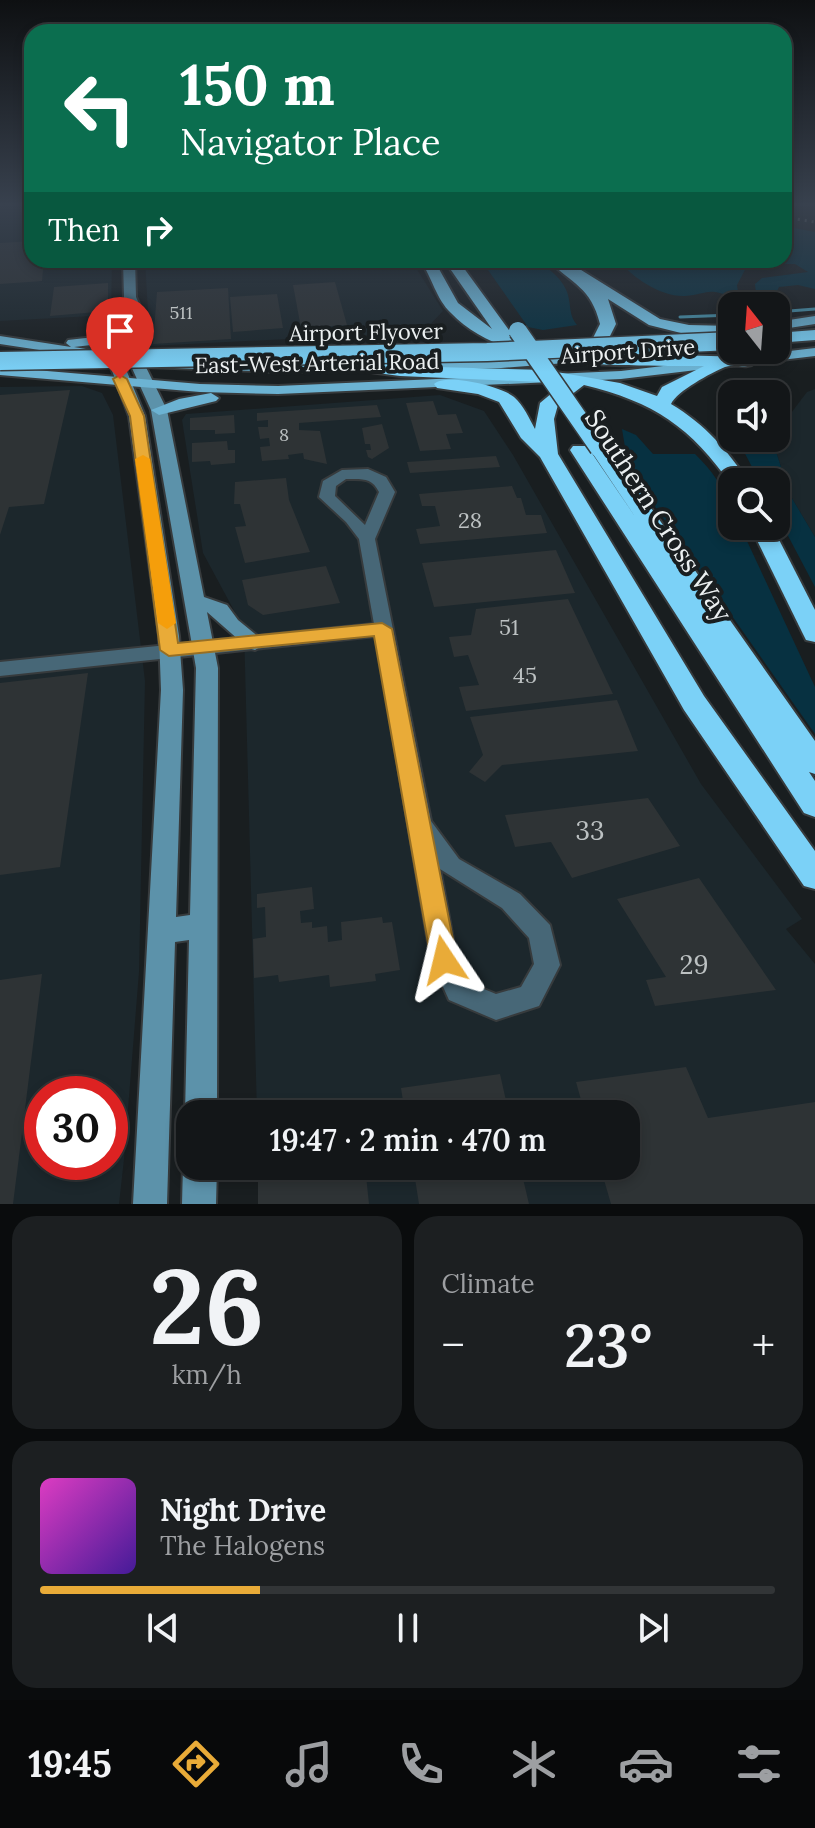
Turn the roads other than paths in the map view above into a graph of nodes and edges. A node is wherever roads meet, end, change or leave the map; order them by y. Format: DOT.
graph roads {
  1 [pos="129,268"];
  2 [pos="431,268"];
  3 [pos="458,268"];
  4 [pos="472,268"];
  5 [pos="566,268"];
  6 [pos="576,275"];
  7 [pos="130,297"];
  8 [pos="494,308"];
  9 [pos="815,320"];
  10 [pos="790,325"];
  11 [pos="790,328"];
  12 [pos="815,328"];
  13 [pos="718,332"];
  14 [pos="491,333"];
  15 [pos="718,334"];
  16 [pos="815,335"];
  17 [pos="718,336"];
  18 [pos="790,337"];
  19 [pos="112,339"];
  20 [pos="0,340"];
  21 [pos="718,342"];
  22 [pos="41,345"];
  23 [pos="666,347"];
  24 [pos="0,351"];
  25 [pos="815,352"];
  26 [pos="790,356"];
  27 [pos="581,358"];
  28 [pos="0,361"];
  29 [pos="631,361"];
  30 [pos="135,362"];
  31 [pos="718,362"];
  32 [pos="732,364"];
  33 [pos="361,366"];
  34 [pos="717,366"];
  35 [pos="117,370"];
  36 [pos="0,371"];
  37 [pos="534,372"];
  38 [pos="583,378"];
  39 [pos="146,382"];
  40 [pos="482,382"];
  41 [pos="443,384"];
  42 [pos="278,390"];
  43 [pos="662,404"];
  44 [pos="159,410"];
  45 [pos="590,449"];
  46 [pos="548,454"];
  47 [pos="731,468"];
  48 [pos="367,539"];
  49 [pos="768,540"];
  50 [pos="196,601"];
  51 [pos="382,629"];
  52 [pos="815,634"];
  53 [pos="255,643"];
  54 [pos="205,647"];
  55 [pos="169,650"];
  56 [pos="0,669"];
  57 [pos="815,763"];
  58 [pos="815,805"];
  59 [pos="420,824"];
  60 [pos="815,876"];
  61 [pos="204,926"];
  62 [pos="163,931"];
  63 [pos="201,1100"];
  64 [pos="200,1180"];
  65 [pos="150,1204"];
  66 [pos="199,1204"];
  1 -- 7 [label="main road"];
  2 -- 14 [label="highway"];
  3 -- 8 [label="highway, Southern Cross Way"];
  4 -- 8 [label="highway, Southern Cross Way"];
  5 -- 6 [label="highway"];
  6 -- 13 [label="highway"];
  6 -- 27 [label="highway"];
  7 -- 19 [label="main road"];
  7 -- 30 [label="main road"];
  8 -- 45 [label="highway, Southern Cross Way"];
  9 -- 10 [label="main road"];
  11 -- 12 [label="highway"];
  14 -- 27 [label="highway"];
  14 -- 33 [label="highway"];
  15 -- 24 [label="highway, Airport Flyover"];
  16 -- 18 [label="highway"];
  17 -- 23 [label="main road, Airport Drive"];
  19 -- 22 [label="main road"];
  19 -- 35 [label="main road"];
  20 -- 22 [label="main road, East-West Arterial Road"];
  21 -- 28 [label="highway, Airport Flyover, bridge"];
  22 -- 35 [label="main road, East-West Arterial Road"];
  23 -- 27 [label="main road, Airport Drive"];
  23 -- 29 [label="highway"];
  24 -- 35 [label="main road"];
  25 -- 26 [label="main road, Airport Drive"];
  27 -- 29 [label="highway"];
  27 -- 37 [label="highway"];
  29 -- 31 [label="highway"];
  29 -- 38 [label="highway"];
  30 -- 33 [label="main road, East-West Arterial Road"];
  30 -- 35 [label="main road, East-West Arterial Road"];
  30 -- 39 [label="main road"];
  32 -- 34 [label="main road, Airport Drive"];
  33 -- 37 [label="highway"];
  34 -- 38 [label="main road, Airport Drive"];
  34 -- 43 [label="highway"];
  35 -- 36 [label="main road, East-West Arterial Road"];
  35 -- 39 [label="main road, East-West Arterial Road"];
  35 -- 55 [label="main road"];
  37 -- 38 [label="highway"];
  37 -- 40 [label="highway"];
  38 -- 43 [label="highway"];
  38 -- 46 [label="highway"];
  39 -- 42 [label="main road, East-West Arterial Road"];
  39 -- 44 [label="main road"];
  40 -- 41 [label="main road, East-West Arterial Road"];
  41 -- 42 [label="main road, East-West Arterial Road"];
  41 -- 46 [label="highway"];
  42 -- 44 [label="main road"];
  43 -- 47 [label="highway"];
  44 -- 50 [label="main road"];
  45 -- 57 [label="highway, Southern Cross Way"];
  45 -- 58 [label="highway, Southern Cross Way"];
  46 -- 60 [label="highway"];
  48 -- 51 [label="street"];
  49 -- 52 [label="highway"];
  50 -- 53 [label="main road"];
  50 -- 54 [label="main road"];
  51 -- 53 [label="street"];
  51 -- 59 [label="street"];
  53 -- 54 [label="street"];
  54 -- 55 [label="street"];
  54 -- 61 [label="main road"];
  55 -- 56 [label="street"];
  55 -- 62 [label="main road"];
  59 -- 59 [label="street"];
  61 -- 62 [label="main road"];
  61 -- 63 [label="main road"];
  62 -- 65 [label="main road"];
  64 -- 66 [label="main road"];
}
